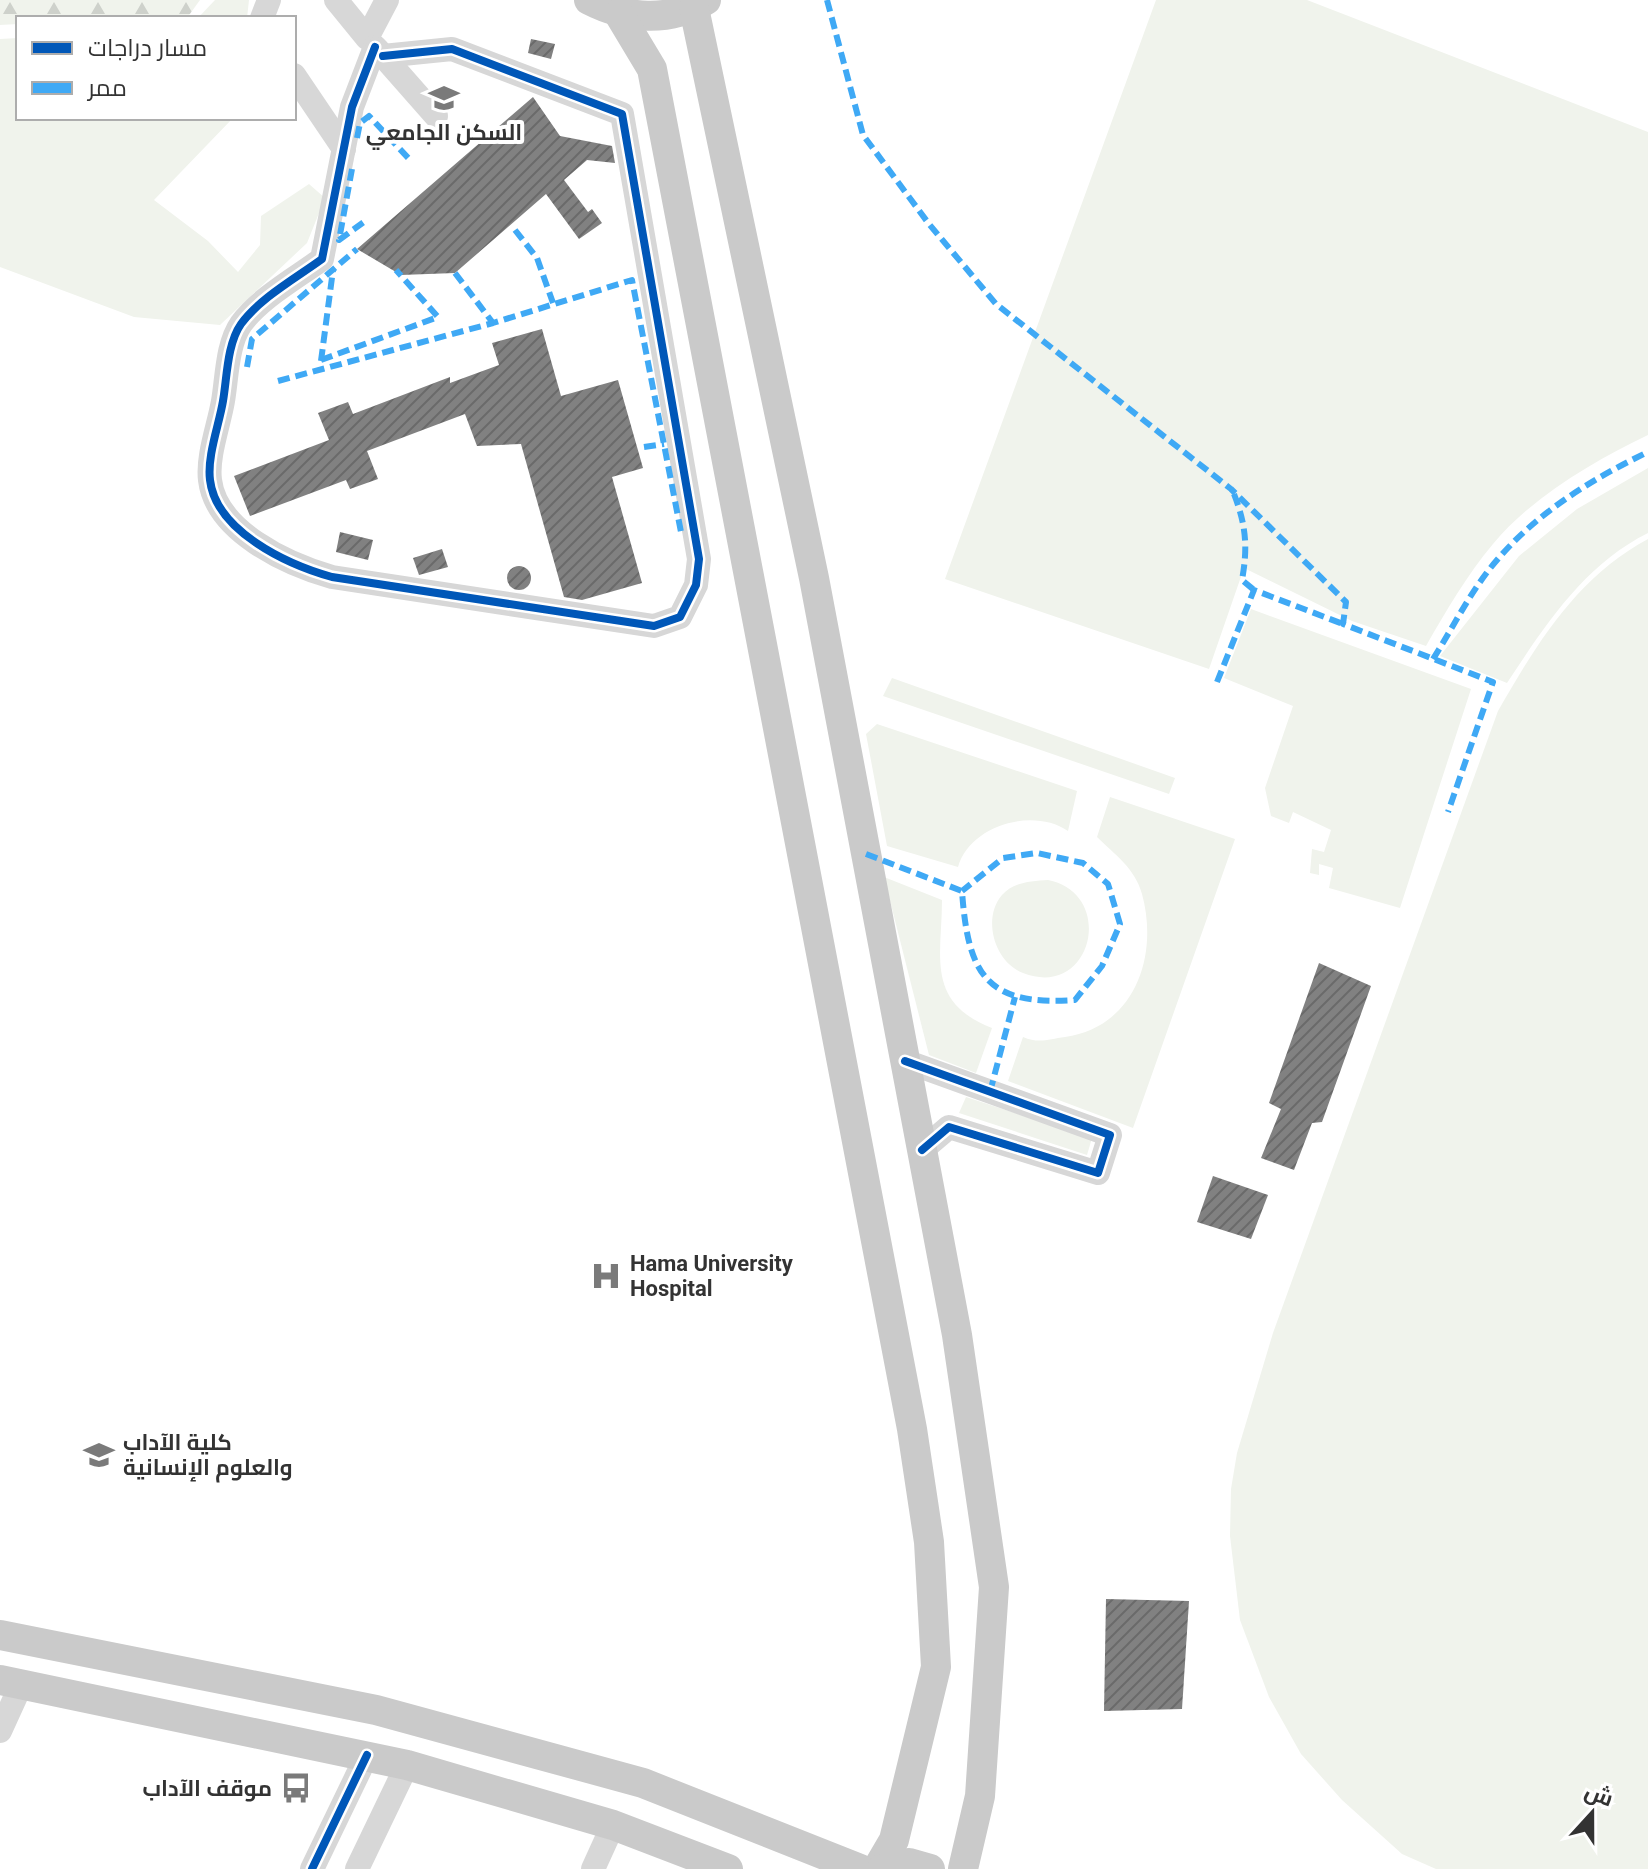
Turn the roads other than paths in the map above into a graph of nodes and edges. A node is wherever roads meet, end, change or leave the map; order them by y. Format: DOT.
graph roads {
  1 [pos="336,0"];
  2 [pos="387,0"];
  3 [pos="589,0"];
  4 [pos="700,4"];
  5 [pos="619,14"];
  6 [pos="375,47"];
  7 [pos="296,78"];
  8 [pos="436,116"];
  9 [pos="344,149"];
  10 [pos="905,1061"];
  11 [pos="922,1150"];
  12 [pos="0,1635"];
  13 [pos="11,1682"];
  14 [pos="0,1731"];
  15 [pos="367,1755"];
  16 [pos="407,1765"];
  17 [pos="613,1825"];
  18 [pos="312,1869"];
  19 [pos="357,1869"];
  20 [pos="593,1869"];
  21 [pos="728,1869"];
  22 [pos="860,1869"];
  23 [pos="880,1869"];
  24 [pos="930,1869"];
  25 [pos="963,1869"];
  1 -- 6 [label="street"];
  2 -- 6 [label="street"];
  3 -- 5 [label="main road"];
  4 -- 5 [label="main road"];
  4 -- 10 [label="main road"];
  5 -- 23 [label="main road"];
  6 -- 8 [label="street"];
  6 -- 9 [label="street"];
  6 -- 9 [label="street"];
  7 -- 9 [label="street"];
  10 -- 11 [label="main road"];
  10 -- 11 [label="street"];
  11 -- 25 [label="main road"];
  12 -- 22 [label="main road"];
  13 -- 14 [label="street"];
  13 -- 15 [label="main road"];
  15 -- 16 [label="main road"];
  15 -- 18 [label="street"];
  16 -- 17 [label="main road"];
  16 -- 19 [label="street"];
  17 -- 20 [label="street"];
  17 -- 21 [label="main road"];
  23 -- 24 [label="main road"];
}
